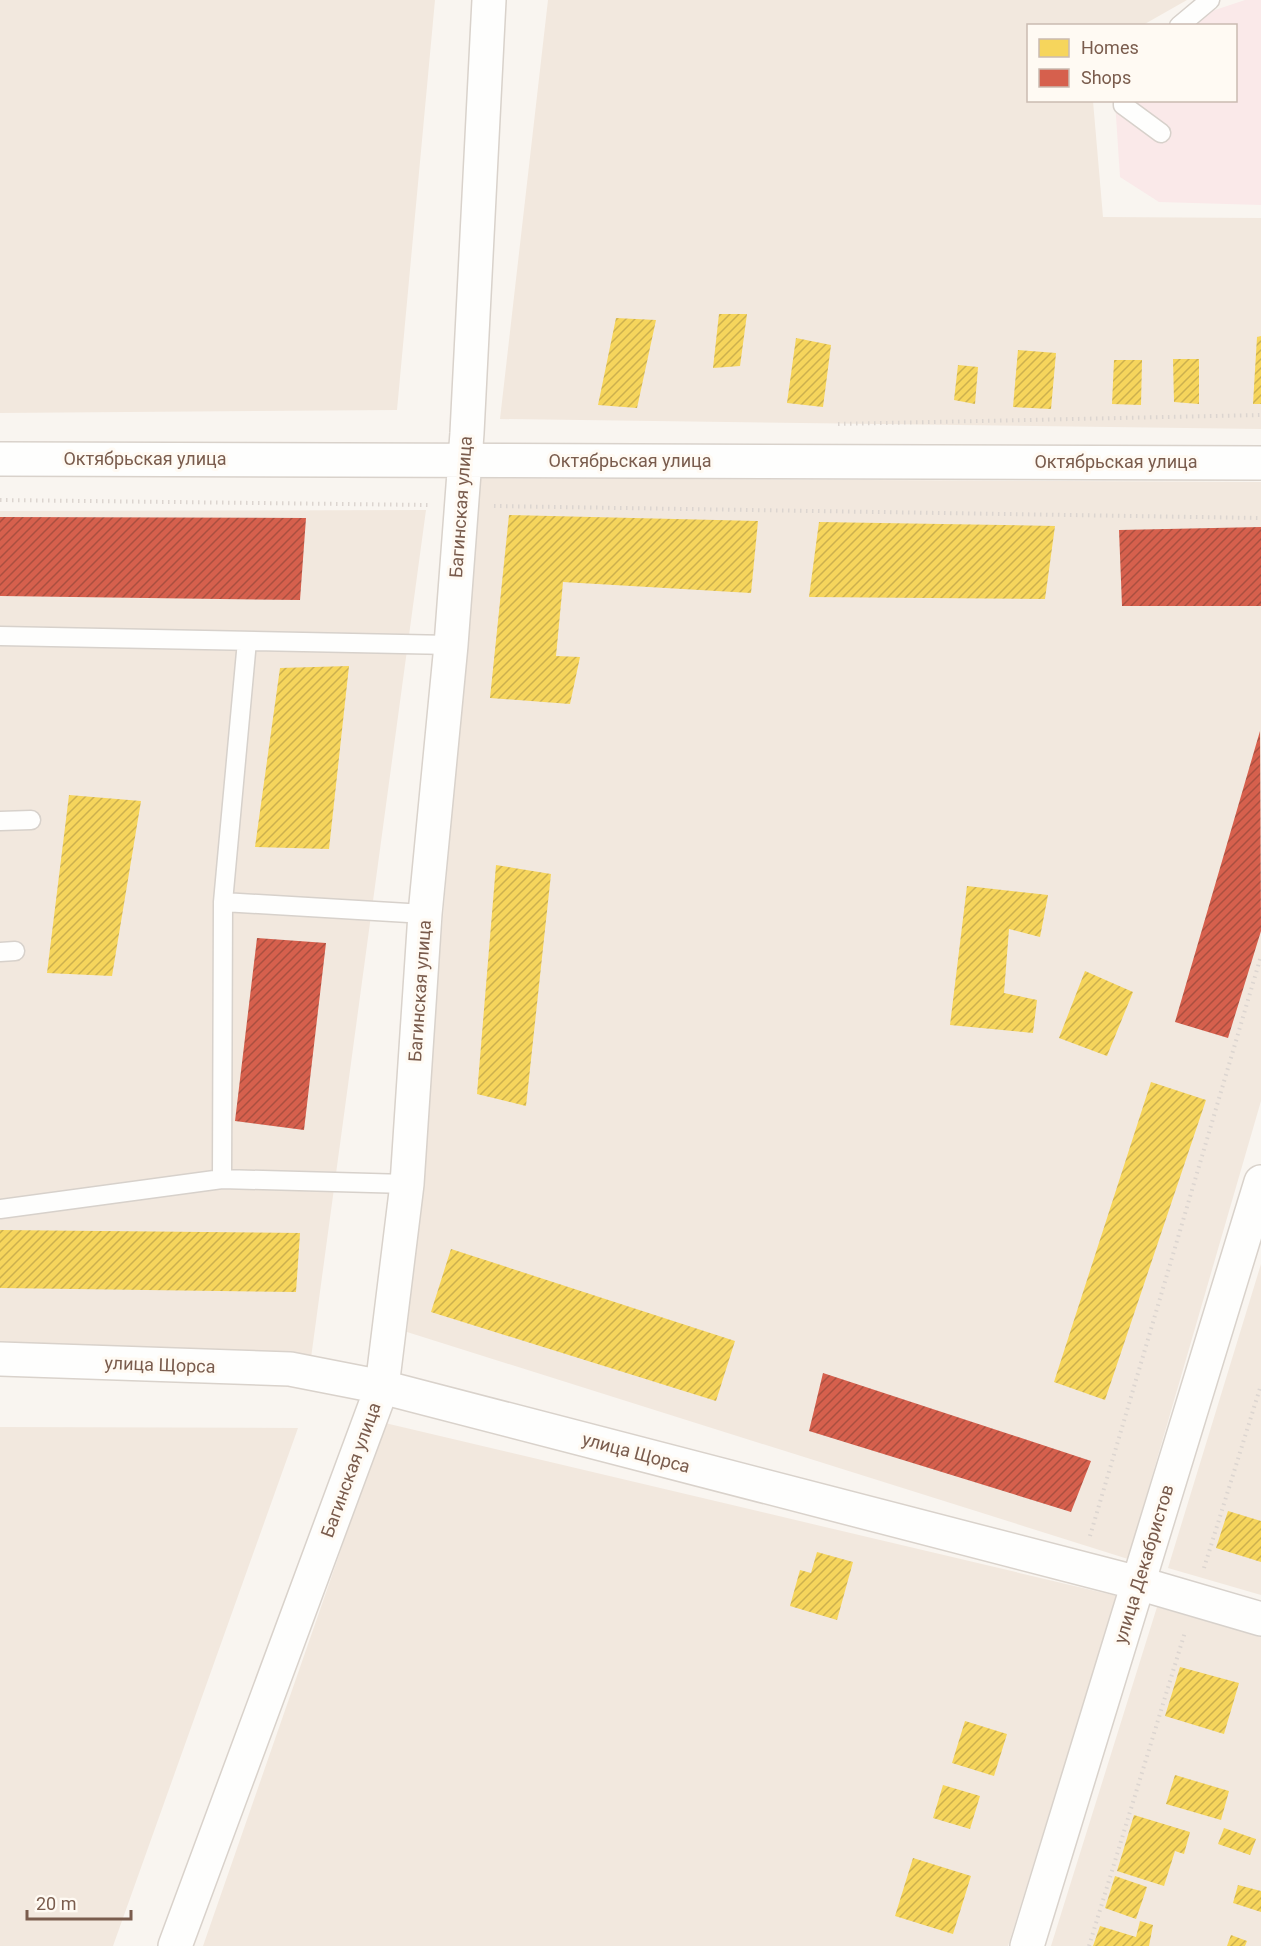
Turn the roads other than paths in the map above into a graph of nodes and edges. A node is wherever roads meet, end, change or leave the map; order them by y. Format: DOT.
graph roads {
  1 [pos="489,0"];
  2 [pos="1210,0"];
  3 [pos="1181,24"];
  4 [pos="1123,102"];
  5 [pos="1161,133"];
  6 [pos="0,459"];
  7 [pos="465,460"];
  8 [pos="1261,463"];
  9 [pos="0,636"];
  10 [pos="247,641"];
  11 [pos="451,645"];
  12 [pos="31,820"];
  13 [pos="0,821"];
  14 [pos="223,902"];
  15 [pos="425,914"];
  16 [pos="222,1179"];
  17 [pos="1261,1182"];
  18 [pos="407,1184"];
  19 [pos="0,1209"];
  20 [pos="0,1359"];
  21 [pos="382,1387"];
  22 [pos="1138,1583"];
  23 [pos="1261,1619"];
  24 [pos="175,1946"];
  25 [pos="1027,1946"];
  1 -- 7 [label="street, Багинская улица"];
  2 -- 3 [label="lane"];
  4 -- 5 [label="lane"];
  6 -- 7 [label="street, Октябрьская улица"];
  7 -- 8 [label="street, Октябрьская улица"];
  7 -- 11 [label="street, Багинская улица"];
  9 -- 10 [label="lane"];
  10 -- 11 [label="lane"];
  10 -- 14 [label="lane"];
  11 -- 15 [label="street, Багинская улица"];
  12 -- 13 [label="lane"];
  14 -- 15 [label="lane"];
  14 -- 16 [label="lane"];
  15 -- 18 [label="street, Багинская улица"];
  16 -- 18 [label="lane"];
  16 -- 19 [label="lane"];
  17 -- 22 [label="street, улица Декабристов"];
  18 -- 21 [label="street, Багинская улица"];
  20 -- 21 [label="street, улица Щорса"];
  21 -- 22 [label="street, улица Щорса"];
  21 -- 24 [label="street, Багинская улица"];
  22 -- 23 [label="street, улица Щорса"];
  22 -- 25 [label="street, улица Декабристов"];
}
